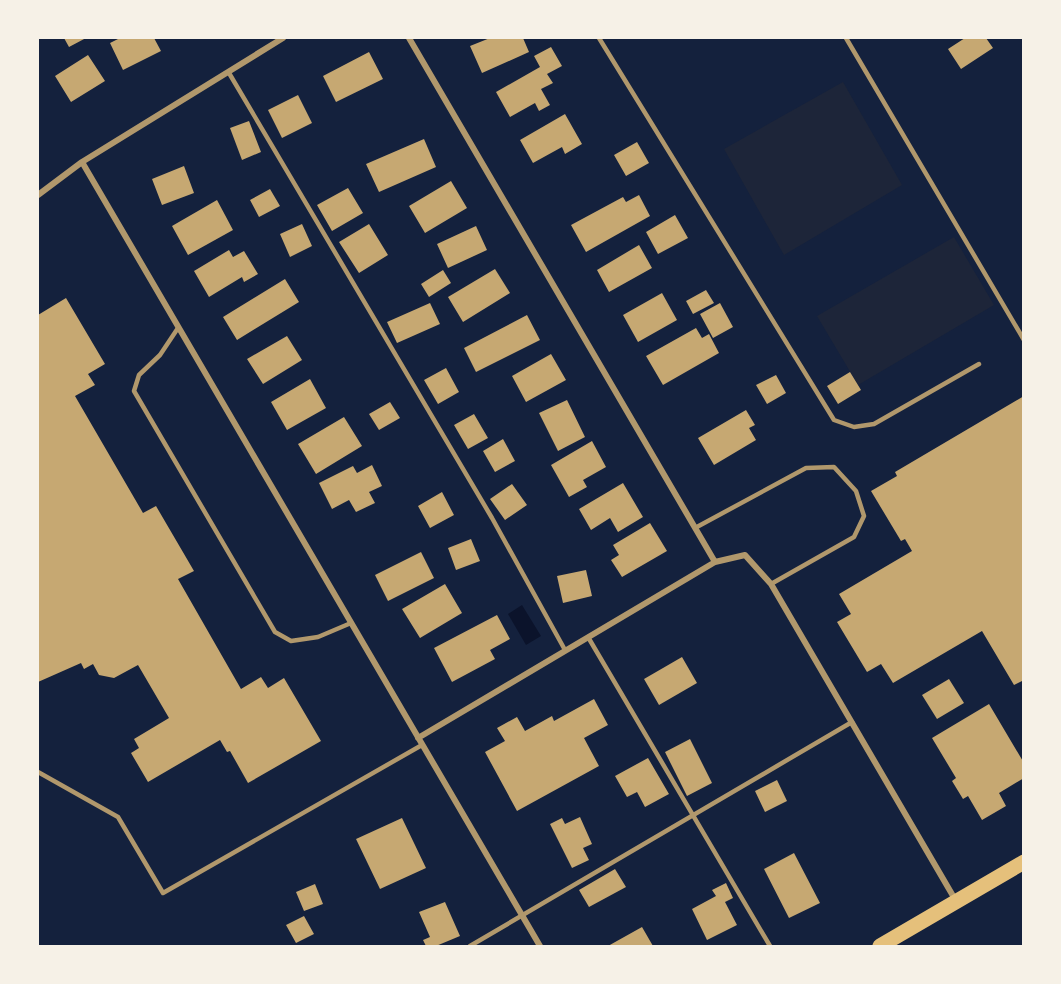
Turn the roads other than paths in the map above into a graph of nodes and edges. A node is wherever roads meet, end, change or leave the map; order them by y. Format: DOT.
graph roads {
  1 [pos="283,38"];
  2 [pos="409,38"];
  3 [pos="599,38"];
  4 [pos="846,38"];
  5 [pos="228,73"];
  6 [pos="82,162"];
  7 [pos="38,195"];
  8 [pos="178,328"];
  9 [pos="1023,340"];
  10 [pos="979,364"];
  11 [pos="695,528"];
  12 [pos="715,562"];
  13 [pos="771,584"];
  14 [pos="351,623"];
  15 [pos="588,637"];
  16 [pos="565,650"];
  17 [pos="852,722"];
  18 [pos="418,738"];
  19 [pos="422,745"];
  20 [pos="38,772"];
  21 [pos="694,816"];
  22 [pos="1023,861"];
  23 [pos="956,901"];
  24 [pos="522,916"];
  25 [pos="895,942"];
  26 [pos="470,946"];
  27 [pos="540,946"];
  28 [pos="770,946"];
  29 [pos="880,946"];
  1 -- 5 [label="street"];
  2 -- 11 [label="street"];
  3 -- 10 [label="lane"];
  4 -- 9 [label="lane"];
  5 -- 6 [label="street"];
  5 -- 16 [label="lane"];
  6 -- 7 [label="street"];
  6 -- 8 [label="street"];
  8 -- 14 [label="street"];
  8 -- 14 [label="lane"];
  11 -- 12 [label="street"];
  11 -- 13 [label="lane"];
  12 -- 13 [label="street"];
  12 -- 15 [label="street"];
  13 -- 17 [label="street"];
  14 -- 18 [label="street"];
  15 -- 16 [label="street"];
  15 -- 21 [label="lane"];
  16 -- 18 [label="street"];
  17 -- 21 [label="lane"];
  17 -- 23 [label="street"];
  18 -- 19 [label="street"];
  19 -- 20 [label="lane"];
  19 -- 24 [label="street"];
  21 -- 24 [label="lane"];
  21 -- 28 [label="lane"];
  22 -- 23 [label="main road"];
  23 -- 25 [label="main road"];
  24 -- 26 [label="lane"];
  24 -- 27 [label="street"];
  25 -- 29 [label="main road"];
}
